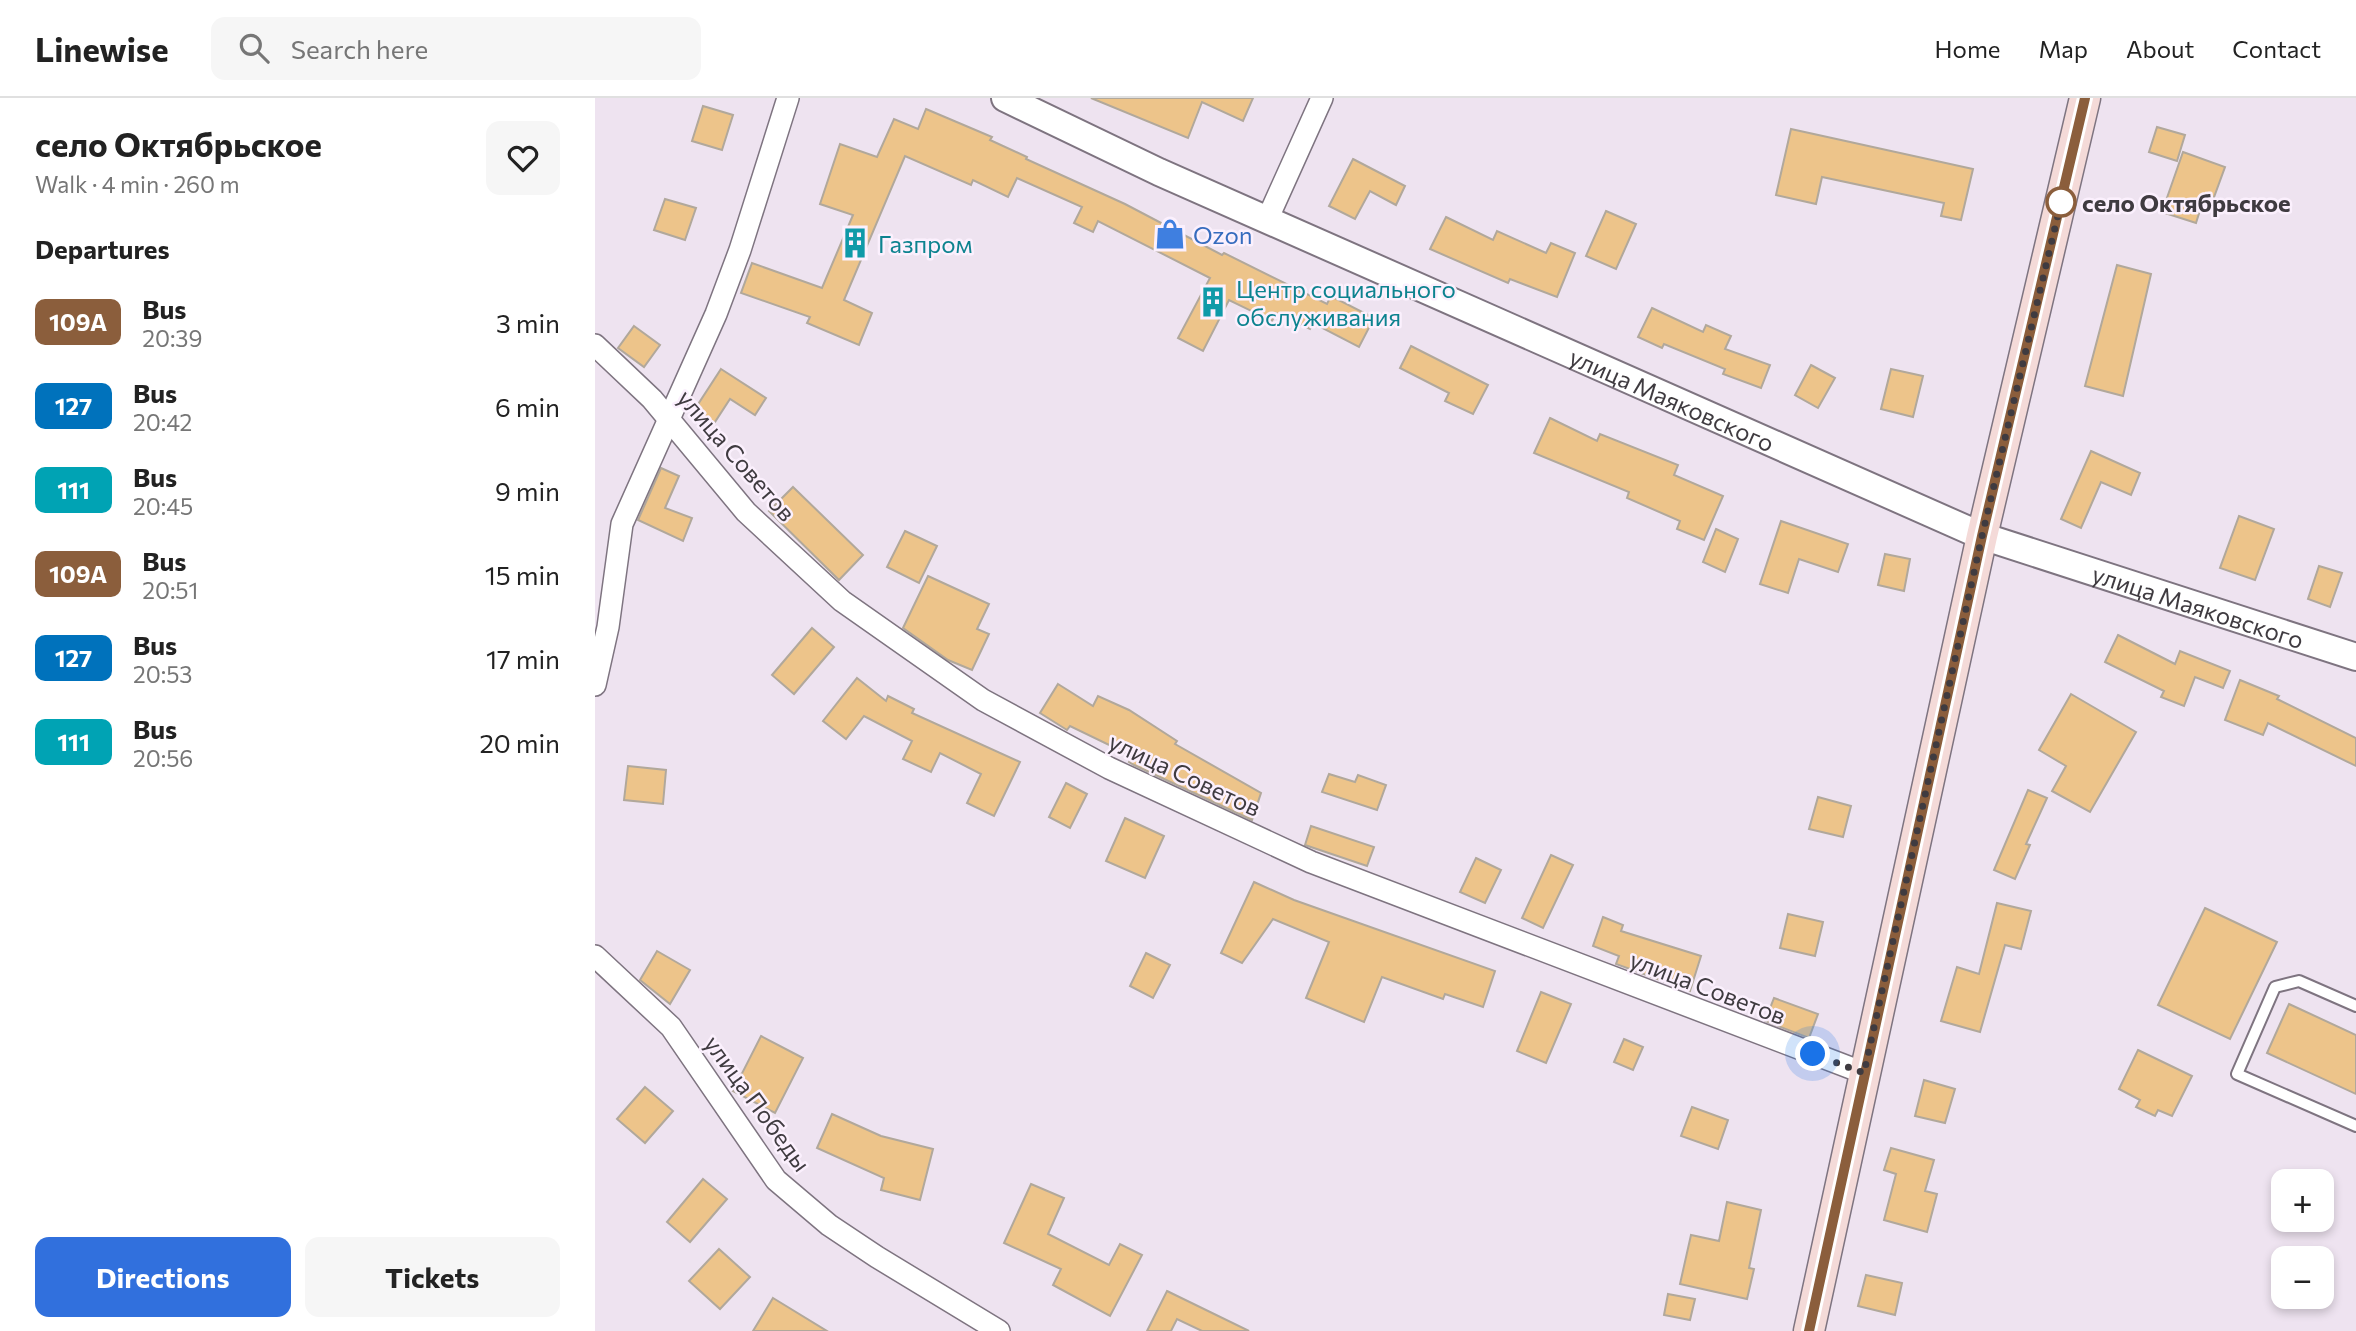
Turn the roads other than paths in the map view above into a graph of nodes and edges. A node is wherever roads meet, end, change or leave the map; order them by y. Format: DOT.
graph roads {
  1 [pos="788,98"];
  2 [pos="1005,98"];
  3 [pos="1322,98"];
  4 [pos="2085,98"];
  5 [pos="1267,219"];
  6 [pos="595,345"];
  7 [pos="670,419"];
  8 [pos="1982,536"];
  9 [pos="2356,657"];
  10 [pos="595,685"];
  11 [pos="595,956"];
  12 [pos="2356,1006"];
  13 [pos="1864,1073"];
  14 [pos="2356,1126"];
  15 [pos="999,1331"];
  16 [pos="1809,1331"];
  1 -- 7 [label="street"];
  2 -- 5 [label="street, улица Маяковского"];
  3 -- 5 [label="street"];
  4 -- 8 [label="main road"];
  5 -- 8 [label="street, улица Маяковского"];
  6 -- 7 [label="street, улица Советов"];
  7 -- 10 [label="street"];
  7 -- 13 [label="street, улица Советов"];
  8 -- 9 [label="street, улица Маяковского"];
  8 -- 13 [label="main road"];
  11 -- 15 [label="street, улица Победы"];
  12 -- 14 [label="lane"];
  13 -- 16 [label="main road"];
}
